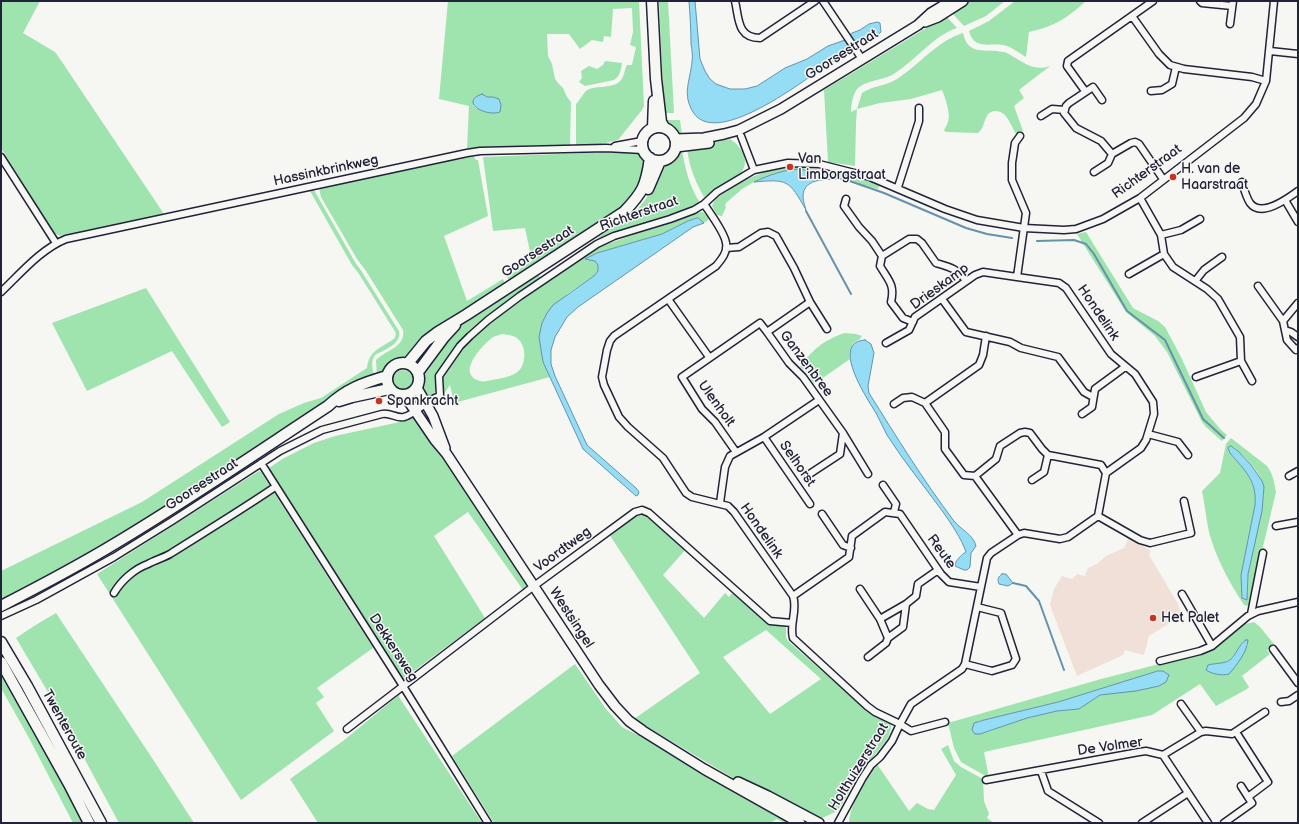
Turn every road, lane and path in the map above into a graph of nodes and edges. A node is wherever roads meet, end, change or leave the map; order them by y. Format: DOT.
graph roads {
  1 [pos="652,1"];
  2 [pos="736,1"];
  3 [pos="815,1"];
  4 [pos="823,1"];
  5 [pos="950,1"];
  6 [pos="963,1"];
  7 [pos="1154,1"];
  8 [pos="1200,1"];
  9 [pos="1274,1"];
  10 [pos="1232,4"];
  11 [pos="1132,16"];
  12 [pos="1230,24"];
  13 [pos="918,25"];
  14 [pos="1270,51"];
  15 [pos="1298,54"];
  16 [pos="862,59"];
  17 [pos="1176,67"];
  18 [pos="1266,81"];
  19 [pos="1085,91"];
  20 [pos="1151,91"];
  21 [pos="1102,100"];
  22 [pos="919,108"];
  23 [pos="1065,110"];
  24 [pos="1041,116"];
  25 [pos="659,127"];
  26 [pos="740,133"];
  27 [pos="1020,136"];
  28 [pos="676,143"];
  29 [pos="643,145"];
  30 [pos="1112,154"];
  31 [pos="1,157"];
  32 [pos="655,160"];
  33 [pos="754,170"];
  34 [pos="1094,172"];
  35 [pos="1163,179"];
  36 [pos="1242,182"];
  37 [pos="898,187"];
  38 [pos="1298,191"];
  39 [pos="1140,198"];
  40 [pos="846,199"];
  41 [pos="1285,200"];
  42 [pos="704,204"];
  43 [pos="1200,219"];
  44 [pos="1298,222"];
  45 [pos="1024,228"];
  46 [pos="1161,235"];
  47 [pos="56,243"];
  48 [pos="726,248"];
  49 [pos="1164,254"];
  50 [pos="882,256"];
  51 [pos="1222,257"];
  52 [pos="1129,274"];
  53 [pos="1017,277"];
  54 [pos="1196,280"];
  55 [pos="966,281"];
  56 [pos="1258,286"];
  57 [pos="1,292"];
  58 [pos="668,298"];
  59 [pos="942,299"];
  60 [pos="810,302"];
  61 [pos="1298,303"];
  62 [pos="466,315"];
  63 [pos="1283,321"];
  64 [pos="913,322"];
  65 [pos="827,329"];
  66 [pos="1285,330"];
  67 [pos="767,332"];
  68 [pos="986,336"];
  69 [pos="1298,337"];
  70 [pos="886,343"];
  71 [pos="1298,348"];
  72 [pos="709,357"];
  73 [pos="1241,361"];
  74 [pos="408,363"];
  75 [pos="1125,367"];
  76 [pos="418,372"];
  77 [pos="387,376"];
  78 [pos="1196,377"];
  79 [pos="1252,381"];
  80 [pos="417,388"];
  81 [pos="390,389"];
  82 [pos="406,396"];
  83 [pos="1094,397"];
  84 [pos="819,400"];
  85 [pos="925,403"];
  86 [pos="894,404"];
  87 [pos="426,405"];
  88 [pos="328,406"];
  89 [pos="416,411"];
  90 [pos="1082,414"];
  91 [pos="843,433"];
  92 [pos="1148,434"];
  93 [pos="764,437"];
  94 [pos="736,452"];
  95 [pos="446,453"];
  96 [pos="1048,455"];
  97 [pos="1188,456"];
  98 [pos="261,463"];
  99 [pos="1298,471"];
  100 [pos="1106,472"];
  101 [pos="868,474"];
  102 [pos="808,475"];
  103 [pos="975,476"];
  104 [pos="1289,476"];
  105 [pos="1032,480"];
  106 [pos="883,485"];
  107 [pos="275,487"];
  108 [pos="1184,501"];
  109 [pos="720,503"];
  110 [pos="810,504"];
  111 [pos="894,512"];
  112 [pos="822,514"];
  113 [pos="1098,516"];
  114 [pos="1298,522"];
  115 [pos="1276,526"];
  116 [pos="1018,535"];
  117 [pos="850,548"];
  118 [pos="1264,553"];
  119 [pos="938,570"];
  120 [pos="534,586"];
  121 [pos="980,587"];
  122 [pos="860,589"];
  123 [pos="114,593"];
  124 [pos="1182,594"];
  125 [pos="793,596"];
  126 [pos="1298,602"];
  127 [pos="906,604"];
  128 [pos="977,607"];
  129 [pos="2,612"];
  130 [pos="1251,614"];
  131 [pos="880,620"];
  132 [pos="792,623"];
  133 [pos="888,638"];
  134 [pos="1,642"];
  135 [pos="1212,646"];
  136 [pos="1273,649"];
  137 [pos="868,657"];
  138 [pos="1160,661"];
  139 [pos="1,662"];
  140 [pos="965,664"];
  141 [pos="1298,683"];
  142 [pos="402,686"];
  143 [pos="1298,695"];
  144 [pos="1281,702"];
  145 [pos="1181,704"];
  146 [pos="1265,712"];
  147 [pos="945,722"];
  148 [pos="900,724"];
  149 [pos="347,729"];
  150 [pos="1200,732"];
  151 [pos="1236,732"];
  152 [pos="1163,755"];
  153 [pos="704,768"];
  154 [pos="1041,770"];
  155 [pos="986,780"];
  156 [pos="1241,786"];
  157 [pos="1188,792"];
  158 [pos="1248,797"];
  159 [pos="89,823"];
  160 [pos="101,823"];
  161 [pos="488,823"];
  162 [pos="800,823"];
  163 [pos="819,823"];
  164 [pos="838,823"];
  165 [pos="1099,823"];
  166 [pos="1142,823"];
  167 [pos="1208,823"];
  168 [pos="1224,823"];
  1 -- 25 [label="main road"];
  2 -- 3 [label="street"];
  4 -- 16 [label="street"];
  5 -- 13 [label="main road, Goorsestraat"];
  6 -- 13 [label="main road, Goorsestraat"];
  7 -- 11 [label="street"];
  8 -- 10 [label="street"];
  9 -- 14 [label="street, Richterstraat"];
  10 -- 12 [label="street"];
  11 -- 17 [label="street"];
  11 -- 19 [label="street"];
  13 -- 16 [label="main road, Goorsestraat"];
  14 -- 15 [label="street"];
  14 -- 18 [label="street, Richterstraat"];
  16 -- 26 [label="main road, Goorsestraat"];
  17 -- 18 [label="street"];
  17 -- 20 [label="street"];
  18 -- 35 [label="street, Richterstraat"];
  19 -- 21 [label="street"];
  19 -- 23 [label="street"];
  22 -- 37 [label="street"];
  23 -- 24 [label="street"];
  23 -- 30 [label="street"];
  25 -- 28 [label="main road"];
  25 -- 29 [label="main road"];
  26 -- 28 [label="main road, Goorsestraat"];
  26 -- 33 [label="street"];
  27 -- 45 [label="street"];
  28 -- 32 [label="main road"];
  29 -- 32 [label="main road"];
  29 -- 47 [label="street, Hassinkbrinkweg"];
  30 -- 34 [label="street"];
  30 -- 35 [label="street"];
  31 -- 47 [label="street"];
  32 -- 62 [label="main road, Goorsestraat"];
  33 -- 37 [label="street, Richterstraat"];
  33 -- 42 [label="street, Richterstraat"];
  35 -- 39 [label="street, Richterstraat"];
  36 -- 41 [label="street"];
  37 -- 45 [label="street, Richterstraat"];
  38 -- 41 [label="street"];
  39 -- 45 [label="street, Richterstraat"];
  39 -- 46 [label="street"];
  40 -- 50 [label="street"];
  41 -- 44 [label="street"];
  42 -- 48 [label="street"];
  42 -- 87 [label="street, Richterstraat"];
  43 -- 46 [label="street"];
  45 -- 53 [label="street"];
  46 -- 49 [label="street"];
  47 -- 57 [label="street, Hassinkbrinkweg"];
  48 -- 58 [label="street, Hondelink"];
  48 -- 60 [label="street"];
  49 -- 52 [label="street"];
  49 -- 54 [label="street"];
  50 -- 55 [label="street"];
  50 -- 64 [label="street"];
  51 -- 54 [label="street"];
  53 -- 55 [label="street, Drieskamp"];
  53 -- 75 [label="street, Hondelink"];
  54 -- 73 [label="street"];
  55 -- 59 [label="street, Drieskamp"];
  56 -- 63 [label="street"];
  58 -- 72 [label="street"];
  58 -- 109 [label="street, Hondelink"];
  59 -- 64 [label="street, Drieskamp"];
  59 -- 68 [label="street"];
  60 -- 65 [label="street"];
  60 -- 67 [label="street, Ganzenbree"];
  61 -- 63 [label="street"];
  62 -- 74 [label="main road, Goorsestraat"];
  62 -- 76 [label="main road, Goorsestraat"];
  63 -- 66 [label="street"];
  64 -- 70 [label="street, Drieskamp"];
  66 -- 69 [label="street"];
  66 -- 71 [label="street"];
  67 -- 72 [label="street, Ulenholt"];
  67 -- 84 [label="street, Ganzenbree"];
  68 -- 83 [label="street"];
  68 -- 85 [label="street"];
  72 -- 94 [label="street, Ulenholt"];
  73 -- 78 [label="street"];
  73 -- 79 [label="street"];
  74 -- 76 [label="main road"];
  74 -- 77 [label="main road"];
  75 -- 83 [label="street"];
  75 -- 92 [label="street, Hondelink"];
  76 -- 80 [label="main road"];
  77 -- 81 [label="main road"];
  77 -- 88 [label="main road, Goorsestraat"];
  80 -- 82 [label="main road"];
  80 -- 87 [label="main road, Westsingel"];
  81 -- 82 [label="main road"];
  81 -- 88 [label="main road, Goorsestraat"];
  82 -- 89 [label="main road, Westsingel"];
  83 -- 90 [label="street"];
  84 -- 91 [label="street, Ganzenbree"];
  84 -- 93 [label="street, Selhorst"];
  85 -- 86 [label="street"];
  85 -- 103 [label="street"];
  87 -- 89 [label="street, Goorsestraat"];
  87 -- 95 [label="main road, Westsingel"];
  88 -- 129 [label="main road, Goorsestraat"];
  89 -- 95 [label="main road, Westsingel"];
  89 -- 98 [label="street, Goorsestraat"];
  91 -- 101 [label="street, Ganzenbree"];
  91 -- 102 [label="street"];
  92 -- 97 [label="street"];
  92 -- 100 [label="street, Hondelink"];
  93 -- 94 [label="street, Selhorst"];
  93 -- 110 [label="street, Selhorst"];
  94 -- 109 [label="street, Selhorst"];
  95 -- 120 [label="main road, Westsingel"];
  96 -- 100 [label="street"];
  96 -- 103 [label="street"];
  96 -- 105 [label="street"];
  98 -- 107 [label="street, Dekkersweg"];
  98 -- 129 [label="street, Goorsestraat"];
  99 -- 104 [label="street"];
  100 -- 113 [label="street"];
  103 -- 116 [label="street"];
  106 -- 111 [label="street"];
  107 -- 123 [label="street"];
  107 -- 142 [label="street, Dekkersweg"];
  108 -- 113 [label="street"];
  109 -- 125 [label="street, Hondelink"];
  111 -- 117 [label="street"];
  111 -- 119 [label="street, Reute"];
  112 -- 117 [label="street"];
  113 -- 116 [label="street"];
  114 -- 115 [label="street"];
  116 -- 121 [label="street"];
  117 -- 125 [label="street"];
  118 -- 130 [label="street"];
  119 -- 121 [label="street, Reute"];
  119 -- 127 [label="street"];
  120 -- 132 [label="street, Voordtweg"];
  120 -- 142 [label="street, Voordtweg"];
  120 -- 153 [label="main road, Westsingel"];
  121 -- 128 [label="street"];
  122 -- 131 [label="street"];
  124 -- 135 [label="street"];
  125 -- 132 [label="street"];
  126 -- 130 [label="street"];
  127 -- 131 [label="street"];
  127 -- 133 [label="street"];
  128 -- 140 [label="street"];
  128 -- 140 [label="street"];
  130 -- 135 [label="street"];
  131 -- 133 [label="street"];
  132 -- 148 [label="street"];
  133 -- 137 [label="street"];
  134 -- 160 [label="main road, Twenteroute"];
  135 -- 138 [label="street"];
  136 -- 141 [label="street"];
  139 -- 159 [label="main road, Twenteroute"];
  140 -- 148 [label="street"];
  142 -- 149 [label="street, Voordtweg"];
  142 -- 161 [label="street, Dekkersweg"];
  143 -- 144 [label="street"];
  145 -- 150 [label="street"];
  146 -- 151 [label="street"];
  147 -- 148 [label="street"];
  148 -- 164 [label="street, Holthuizerstraat"];
  150 -- 151 [label="street"];
  150 -- 152 [label="street"];
  151 -- 158 [label="street"];
  152 -- 154 [label="street, De Volmer"];
  152 -- 157 [label="street, De Volmer"];
  153 -- 162 [label="main road, Westsingel"];
  153 -- 163 [label="main road, Westsingel"];
  154 -- 155 [label="street, De Volmer"];
  154 -- 165 [label="street"];
  156 -- 158 [label="street"];
  157 -- 166 [label="street"];
  157 -- 167 [label="street, De Volmer"];
  158 -- 168 [label="street"];
}
